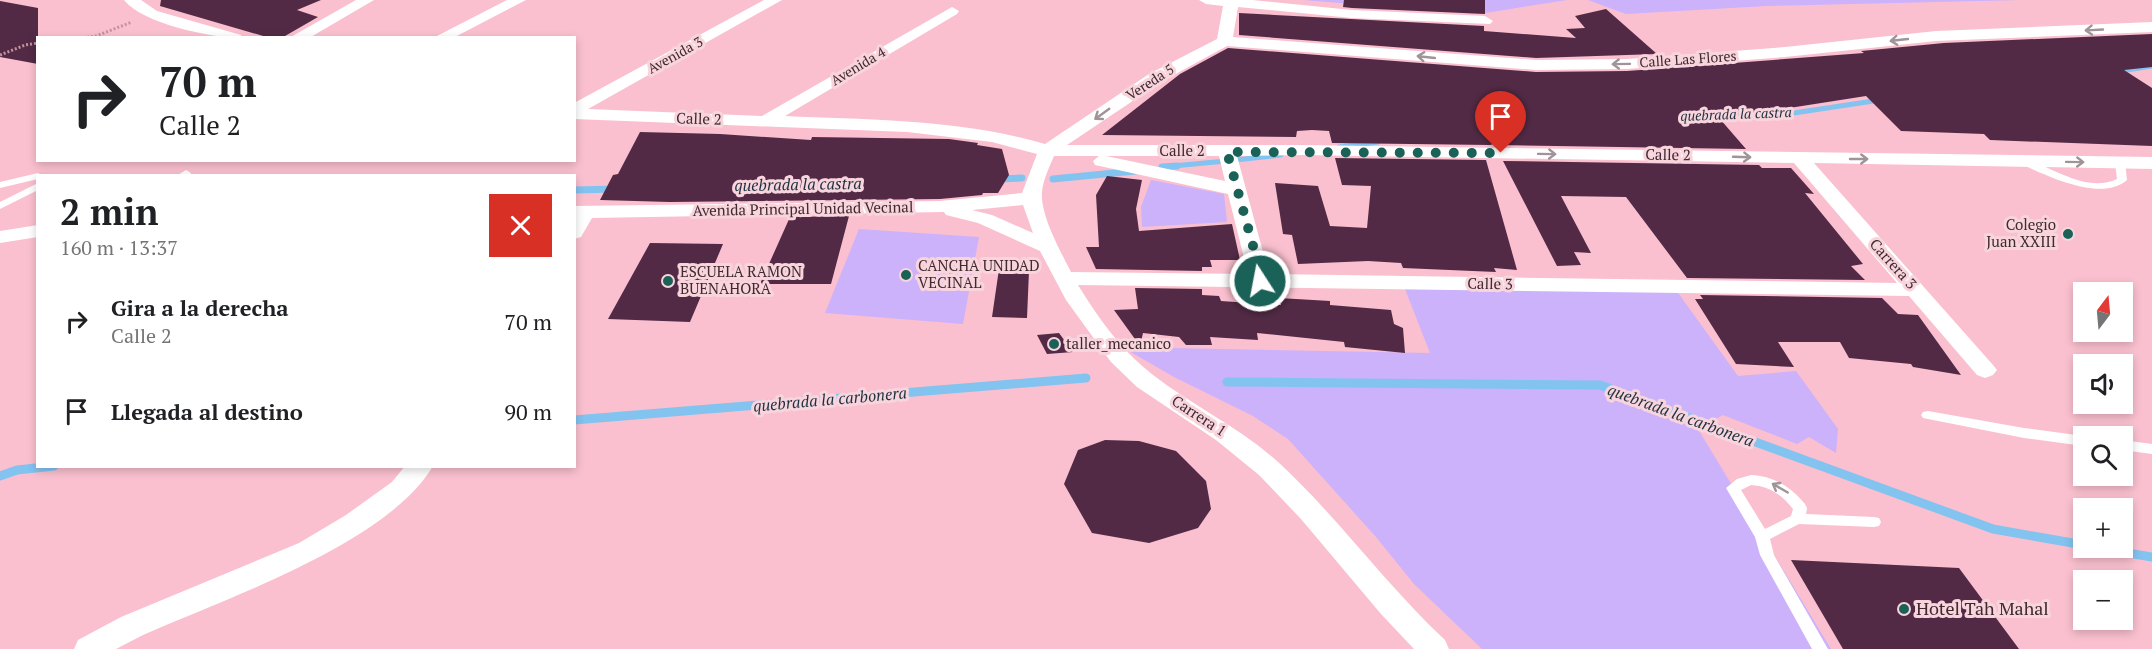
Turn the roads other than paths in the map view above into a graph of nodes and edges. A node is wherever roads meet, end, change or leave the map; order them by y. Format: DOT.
graph roads {
  1 [pos="131,0"];
  2 [pos="367,0"];
  3 [pos="519,0"];
  4 [pos="776,0"];
  5 [pos="1206,0"];
  6 [pos="1232,4"];
  7 [pos="952,11"];
  8 [pos="1485,21"];
  9 [pos="2152,27"];
  10 [pos="228,36"];
  11 [pos="300,36"];
  12 [pos="444,36"];
  13 [pos="1224,41"];
  14 [pos="576,109"];
  15 [pos="576,114"];
  16 [pos="765,121"];
  17 [pos="1047,151"];
  18 [pos="1227,152"];
  19 [pos="1800,159"];
  20 [pos="2152,163"];
  21 [pos="36,176"];
  22 [pos="0,185"];
  23 [pos="36,187"];
  24 [pos="1238,190"];
  25 [pos="1032,198"];
  26 [pos="0,206"];
  27 [pos="940,207"];
  28 [pos="580,212"];
  29 [pos="36,231"];
  30 [pos="0,237"];
  31 [pos="1048,247"];
  32 [pos="1064,278"];
  33 [pos="1260,281"];
  34 [pos="1917,290"];
  35 [pos="1985,370"];
  36 [pos="1928,415"];
  37 [pos="2073,440"];
  38 [pos="2133,446"];
  39 [pos="2152,449"];
  40 [pos="418,468"];
  41 [pos="1797,519"];
  42 [pos="1874,522"];
  43 [pos="1762,537"];
  44 [pos="89,649"];
  45 [pos="1434,649"];
  46 [pos="1820,649"];
  1 -- 10 [label="street"];
  2 -- 11 [label="street"];
  3 -- 12 [label="street"];
  4 -- 14 [label="street, Avenida 3"];
  5 -- 6 [label="street"];
  6 -- 8 [label="street"];
  6 -- 13 [label="street"];
  7 -- 16 [label="street, Avenida 4"];
  9 -- 13 [label="street, Calle Las Flores, one-way"];
  13 -- 17 [label="street, Vereda 5, one-way"];
  15 -- 16 [label="street, Calle 2"];
  16 -- 17 [label="street, Calle 2"];
  17 -- 18 [label="street, Calle 2"];
  17 -- 24 [label="street"];
  17 -- 25 [label="street"];
  18 -- 19 [label="street, Calle 2, one-way"];
  18 -- 24 [label="street"];
  19 -- 20 [label="street, Calle 2, one-way"];
  19 -- 34 [label="street, Carrera 3"];
  21 -- 22 [label="lane"];
  23 -- 26 [label="lane"];
  24 -- 33 [label="street"];
  25 -- 27 [label="street, Avenida Principal Unidad Vecinal"];
  25 -- 31 [label="street, Carrera 1"];
  27 -- 28 [label="street, Avenida Principal Unidad Vecinal"];
  27 -- 31 [label="street"];
  29 -- 30 [label="street"];
  31 -- 32 [label="street, Carrera 1"];
  32 -- 33 [label="street, Calle 3"];
  32 -- 45 [label="street, Carrera 1"];
  33 -- 34 [label="street, Calle 3"];
  34 -- 35 [label="street, Carrera 3"];
  36 -- 37 [label="lane"];
  38 -- 39 [label="lane"];
  40 -- 44 [label="street"];
  41 -- 42 [label="lane"];
  41 -- 43 [label="lane"];
  41 -- 43 [label="lane, one-way"];
  43 -- 46 [label="lane"];
}
